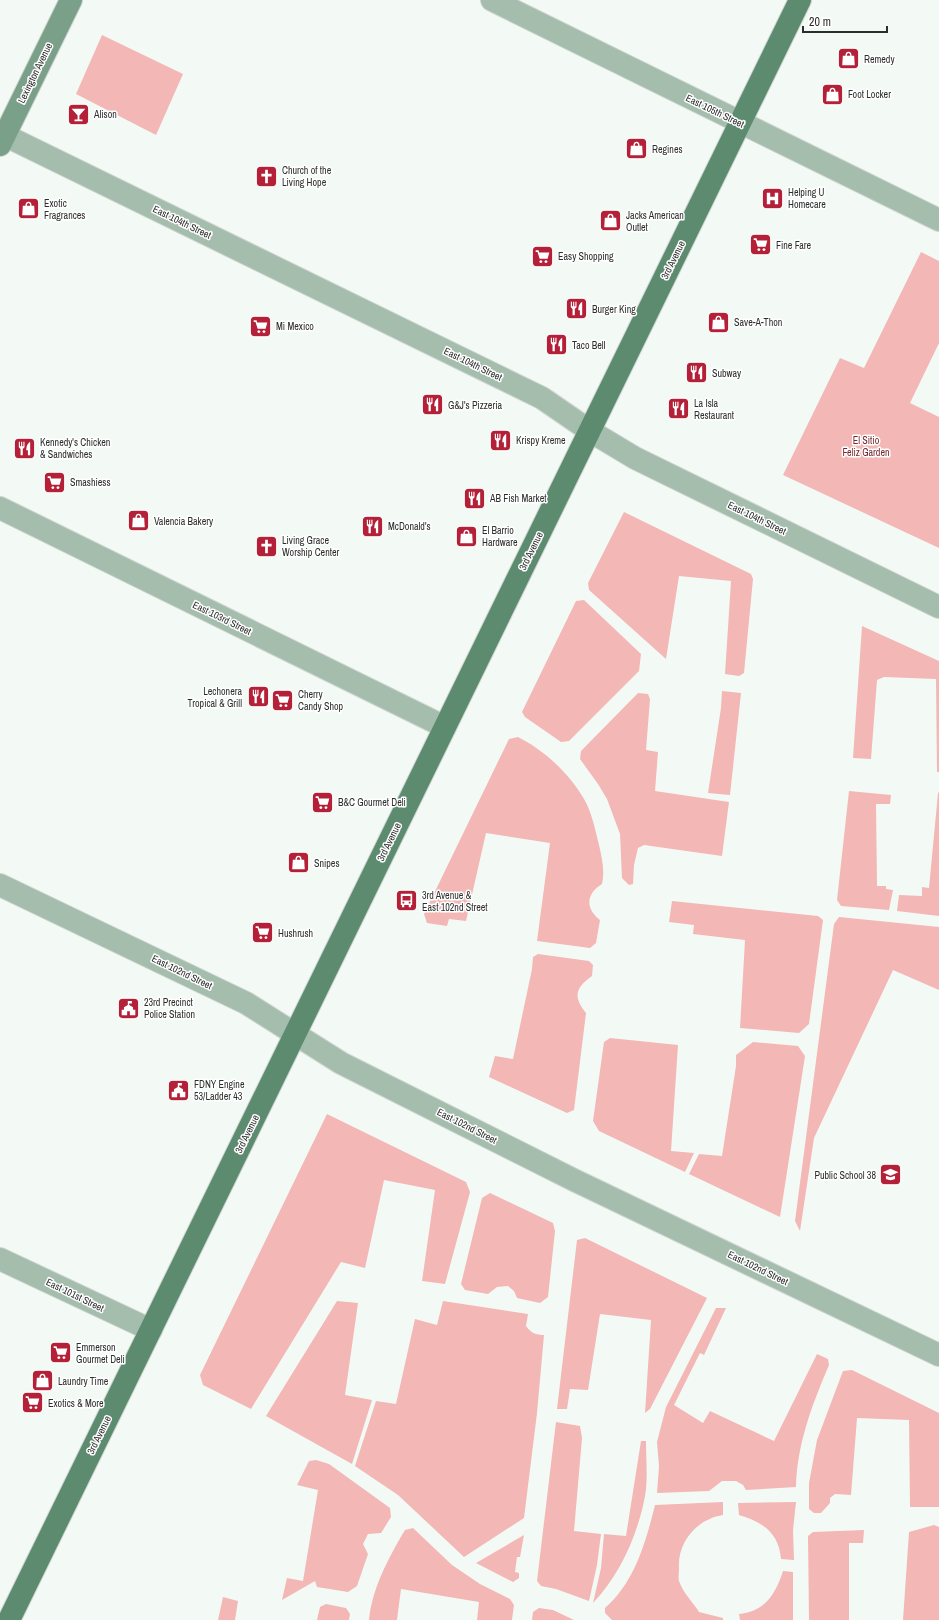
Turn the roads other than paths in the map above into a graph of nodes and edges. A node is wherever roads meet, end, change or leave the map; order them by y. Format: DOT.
graph roads {
  1 [pos="71,0"];
  2 [pos="492,0"];
  3 [pos="800,0"];
  4 [pos="740,123"];
  5 [pos="2,138"];
  6 [pos="939,220"];
  7 [pos="590,431"];
  8 [pos="0,508"];
  9 [pos="939,607"];
  10 [pos="445,727"];
  11 [pos="0,885"];
  12 [pos="296,1034"];
  13 [pos="0,1259"];
  14 [pos="151,1330"];
  15 [pos="939,1355"];
  16 [pos="9,1620"];
  1 -- 5 [label="main road, Lexington Avenue"];
  2 -- 4 [label="street, East 105th Street"];
  3 -- 4 [label="main road, 3rd Avenue"];
  4 -- 6 [label="street, East 105th Street"];
  4 -- 7 [label="main road, 3rd Avenue"];
  5 -- 7 [label="street, East 104th Street"];
  7 -- 9 [label="street, East 104th Street"];
  7 -- 10 [label="main road, 3rd Avenue"];
  8 -- 10 [label="street, East 103rd Street"];
  10 -- 12 [label="main road, 3rd Avenue"];
  11 -- 12 [label="street, East 102nd Street"];
  12 -- 14 [label="main road, 3rd Avenue"];
  12 -- 15 [label="street, East 102nd Street"];
  13 -- 14 [label="street, East 101st Street"];
  14 -- 16 [label="main road, 3rd Avenue"];
}
